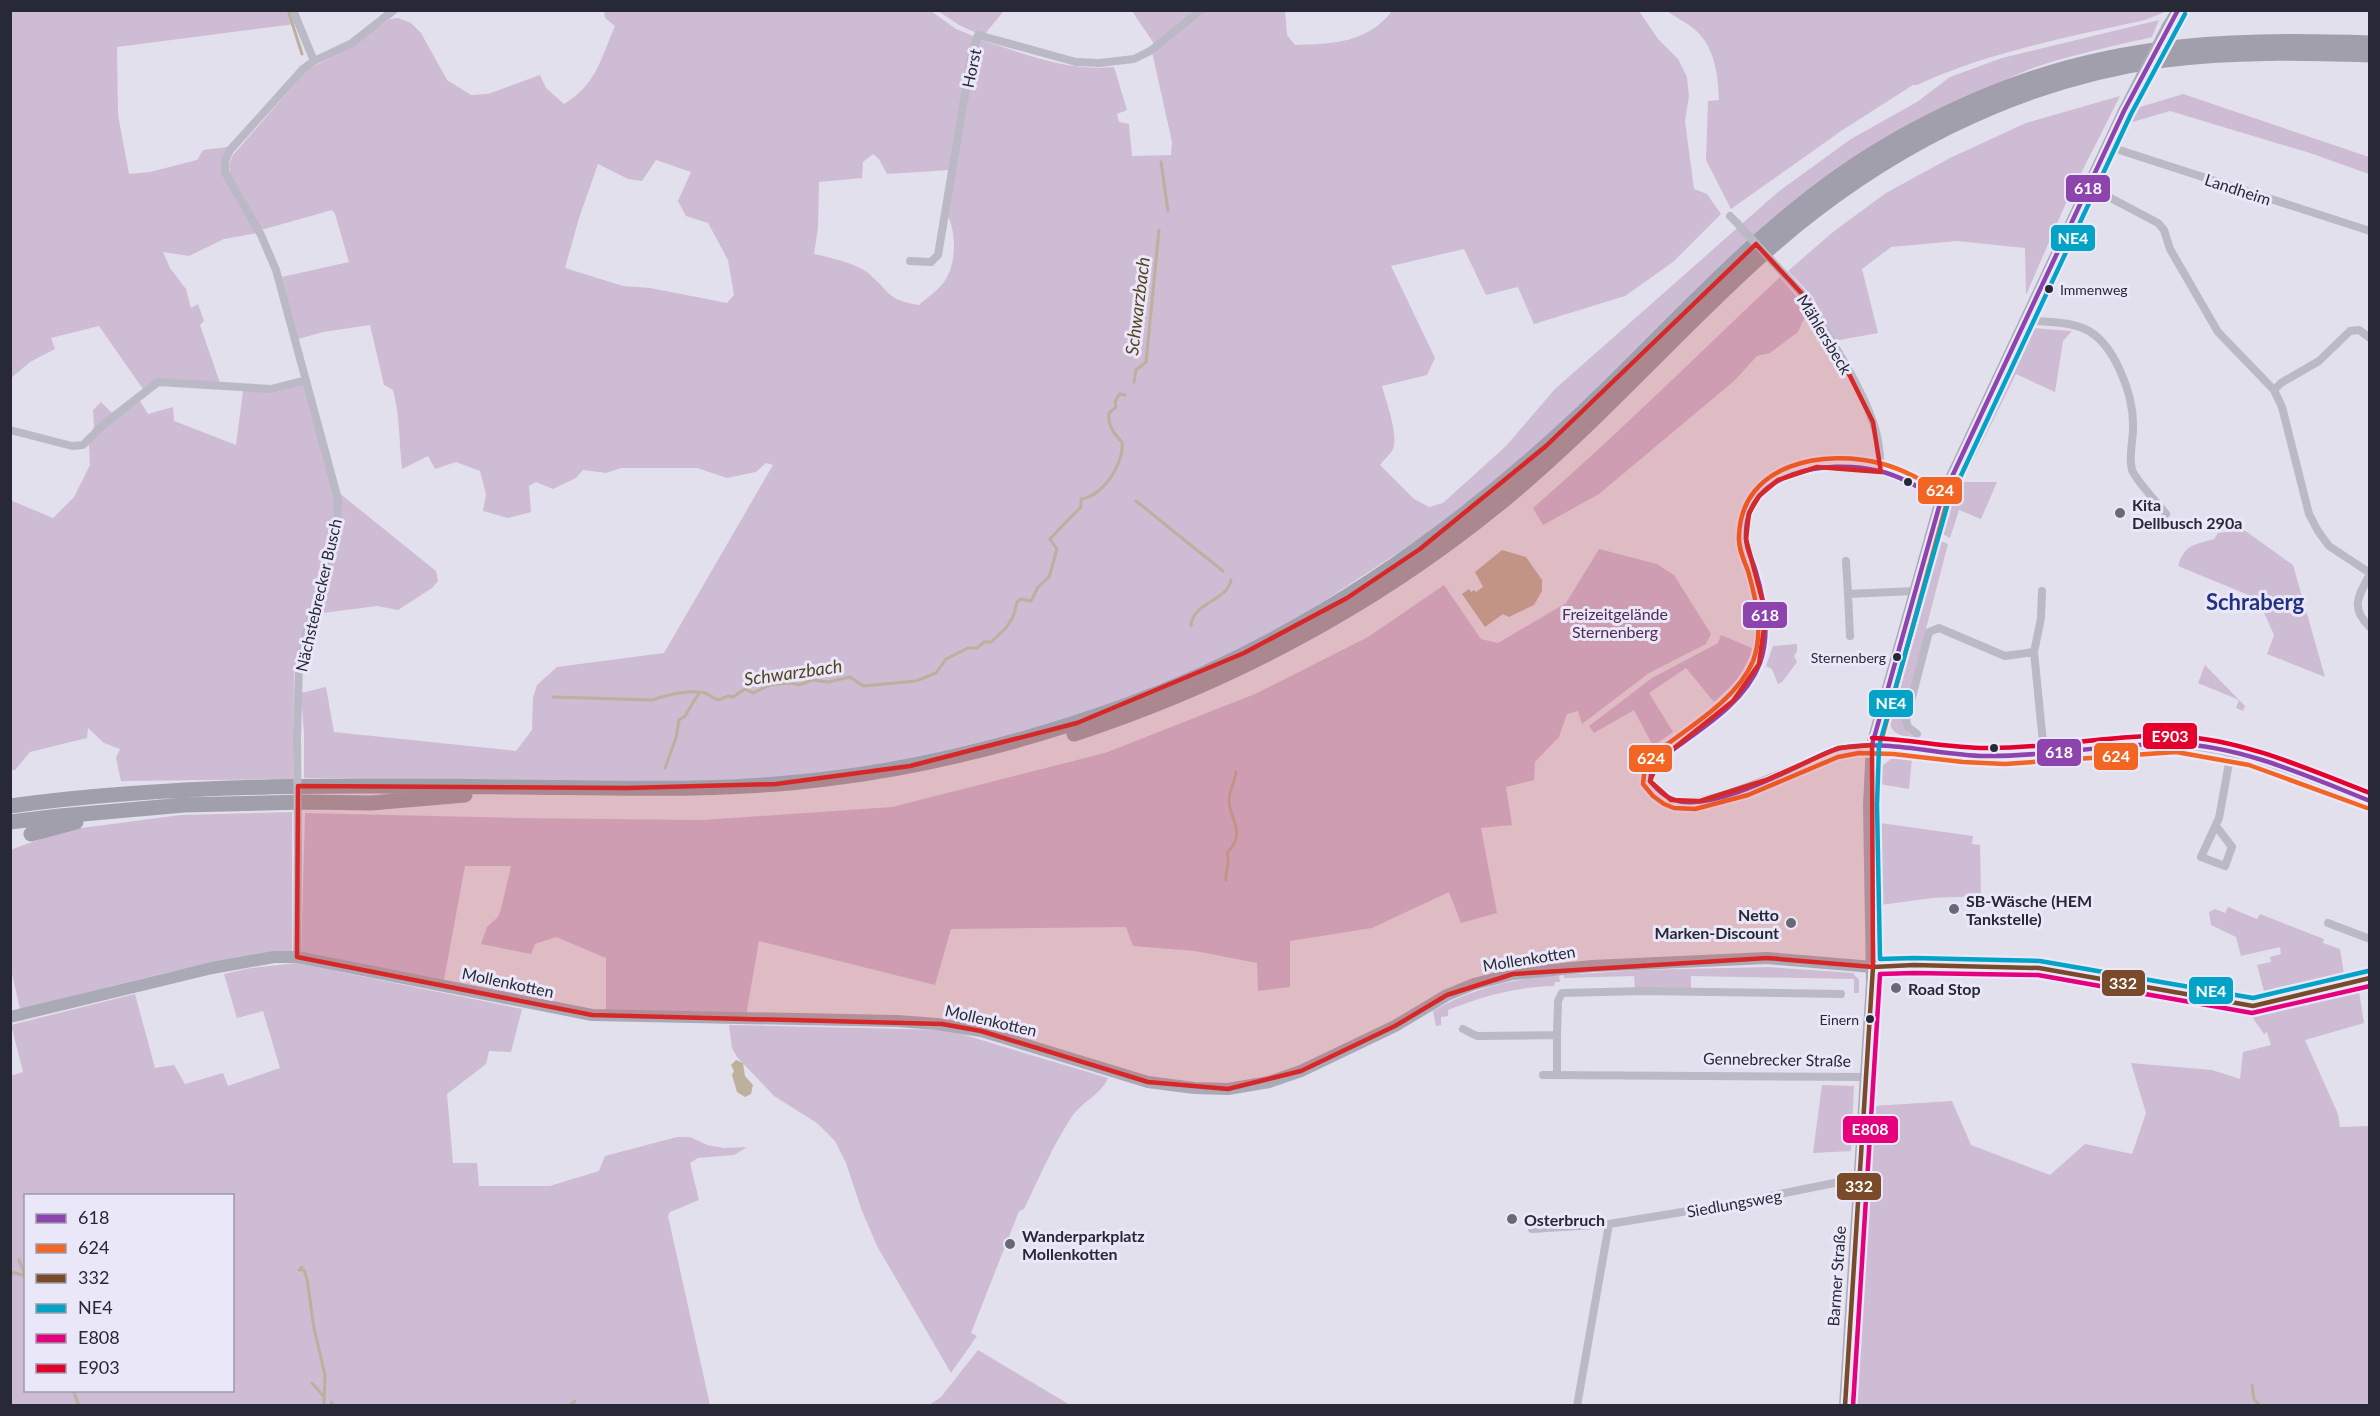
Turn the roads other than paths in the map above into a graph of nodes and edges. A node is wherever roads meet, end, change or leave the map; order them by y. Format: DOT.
graph roads {
  1 [pos="293,10"];
  2 [pos="394,10"];
  3 [pos="1201,10"];
  4 [pos="2178,10"];
  5 [pos="2370,43"];
  6 [pos="2370,55"];
  7 [pos="314,61"];
  8 [pos="2107,146"];
  9 [pos="2088,186"];
  10 [pos="1730,216"];
  11 [pos="2370,231"];
  12 [pos="910,261"];
  13 [pos="2025,320"];
  14 [pos="2370,338"];
  15 [pos="306,381"];
  16 [pos="2274,390"];
  17 [pos="10,430"];
  18 [pos="1881,472"];
  19 [pos="1941,500"];
  20 [pos="2166,514"];
  21 [pos="1846,561"];
  22 [pos="2370,574"];
  23 [pos="1914,591"];
  24 [pos="2042,591"];
  25 [pos="1848,594"];
  26 [pos="2370,627"];
  27 [pos="1850,636"];
  28 [pos="2034,652"];
  29 [pos="1917,734"];
  30 [pos="1872,745"];
  31 [pos="2231,752"];
  32 [pos="2044,753"];
  33 [pos="2370,801"];
  34 [pos="10,806"];
  35 [pos="122,810"];
  36 [pos="10,822"];
  37 [pos="2216,826"];
  38 [pos="31,834"];
  39 [pos="2328,923"];
  40 [pos="2370,939"];
  41 [pos="297,957"];
  42 [pos="1873,967"];
  43 [pos="2370,978"];
  44 [pos="1841,994"];
  45 [pos="10,1017"];
  46 [pos="1463,1029"];
  47 [pos="1557,1035"];
  48 [pos="1557,1074"];
  49 [pos="1543,1075"];
  50 [pos="1865,1077"];
  51 [pos="1859,1179"];
  52 [pos="1609,1224"];
  53 [pos="1532,1229"];
  54 [pos="1577,1406"];
  55 [pos="1845,1406"];
  1 -- 7 [label="street"];
  2 -- 7 [label="street, Nächstebrecker Busch"];
  3 -- 12 [label="street, Horst"];
  4 -- 8 [label="main road, Gennebrecker Straße, bridge"];
  5 -- 34 [label="highway"];
  6 -- 35 [label="highway"];
  7 -- 15 [label="street, Nächstebrecker Busch"];
  8 -- 9 [label="main road, Gennebrecker Straße"];
  8 -- 11 [label="street, Landheim"];
  9 -- 13 [label="main road, Gennebrecker Straße"];
  9 -- 16 [label="street"];
  10 -- 18 [label="street, Mählersbeck, bridge"];
  13 -- 19 [label="main road, Gennebrecker Straße"];
  13 -- 20 [label="street"];
  14 -- 16 [label="street"];
  15 -- 17 [label="street"];
  15 -- 41 [label="street, Nächstebrecker Busch, bridge"];
  16 -- 22 [label="street"];
  18 -- 19 [label="street"];
  18 -- 30 [label="street"];
  19 -- 23 [label="main road, Gennebrecker Straße"];
  21 -- 25 [label="street"];
  22 -- 26 [label="street"];
  23 -- 25 [label="street"];
  23 -- 30 [label="main road, Gennebrecker Straße"];
  24 -- 28 [label="street"];
  25 -- 27 [label="street"];
  28 -- 29 [label="street"];
  28 -- 32 [label="street"];
  30 -- 32 [label="street"];
  30 -- 42 [label="main road, Gennebrecker Straße"];
  31 -- 32 [label="street"];
  31 -- 33 [label="street"];
  31 -- 37 [label="street"];
  35 -- 36 [label="highway"];
  35 -- 38 [label="highway"];
  37 -- 37 [label="street"];
  39 -- 40 [label="street"];
  41 -- 42 [label="main road, Mollenkotten"];
  41 -- 45 [label="main road, Mollenkotten"];
  42 -- 43 [label="main road"];
  42 -- 50 [label="main road, Gennebrecker Straße"];
  44 -- 47 [label="street"];
  46 -- 47 [label="street"];
  47 -- 48 [label="street"];
  48 -- 49 [label="street, Gennebrecker Straße"];
  48 -- 50 [label="street, Gennebrecker Straße"];
  50 -- 51 [label="main road, Barmer Straße"];
  51 -- 52 [label="street, Siedlungsweg"];
  51 -- 55 [label="main road, Barmer Straße"];
  52 -- 53 [label="street, Siedlungsweg"];
  52 -- 54 [label="street"];
}
